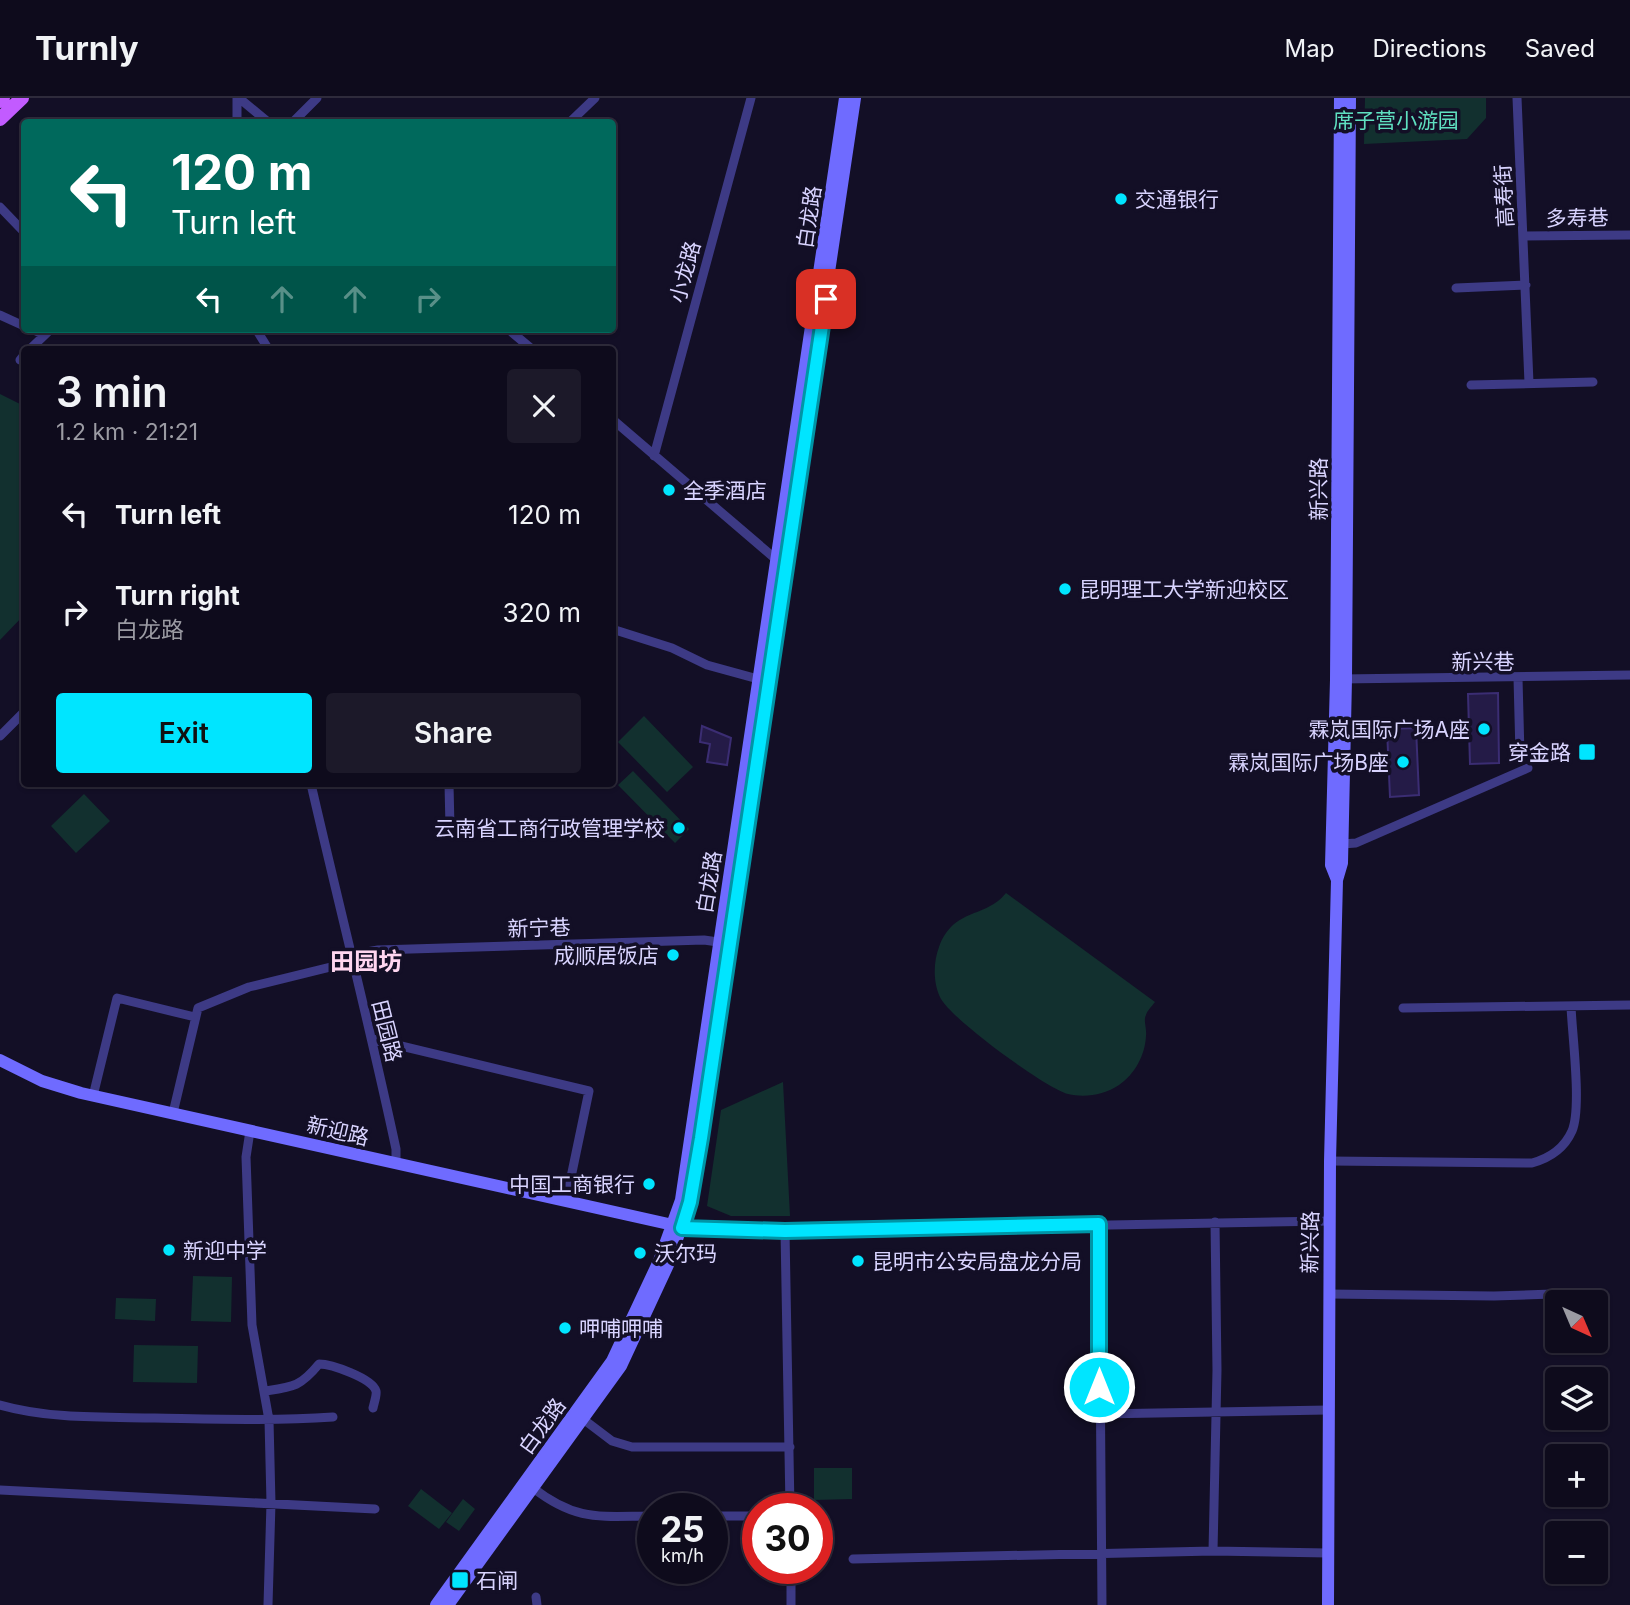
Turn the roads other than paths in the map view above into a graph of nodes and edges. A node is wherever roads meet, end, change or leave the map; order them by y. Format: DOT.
graph roads {
  1 [pos="22,98"];
  2 [pos="238,98"];
  3 [pos="317,98"];
  4 [pos="595,98"];
  5 [pos="751,98"];
  6 [pos="845,98"];
  7 [pos="855,98"];
  8 [pos="1340,98"];
  9 [pos="1350,98"];
  10 [pos="1517,98"];
  11 [pos="0,119"];
  12 [pos="237,119"];
  13 [pos="264,119"];
  14 [pos="296,119"];
  15 [pos="573,119"];
  16 [pos="0,207"];
  17 [pos="21,229"];
  18 [pos="1630,235"];
  19 [pos="1524,236"];
  20 [pos="1455,288"];
  21 [pos="1526,288"];
  22 [pos="0,314"];
  23 [pos="21,324"];
  24 [pos="47,333"];
  25 [pos="513,333"];
  26 [pos="33,346"];
  27 [pos="528,346"];
  28 [pos="1593,382"];
  29 [pos="1529,383"];
  30 [pos="1471,385"];
  31 [pos="616,423"];
  32 [pos="654,456"];
  33 [pos="781,563"];
  34 [pos="616,630"];
  35 [pos="1630,675"];
  36 [pos="1518,678"];
  37 [pos="758,679"];
  38 [pos="1341,679"];
  39 [pos="21,715"];
  40 [pos="0,736"];
  41 [pos="1520,755"];
  42 [pos="1528,768"];
  43 [pos="312,787"];
  44 [pos="449,787"];
  45 [pos="450,828"];
  46 [pos="1342,844"];
  47 [pos="1337,880"];
  48 [pos="724,943"];
  49 [pos="351,959"];
  50 [pos="1630,1005"];
  51 [pos="1571,1006"];
  52 [pos="1403,1007"];
  53 [pos="195,1017"];
  54 [pos="372,1039"];
  55 [pos="0,1060"];
  56 [pos="93,1096"];
  57 [pos="173,1113"];
  58 [pos="250,1131"];
  59 [pos="1330,1161"];
  60 [pos="396,1164"];
  61 [pos="566,1201"];
  62 [pos="1330,1221"];
  63 [pos="1215,1222"];
  64 [pos="1099,1224"];
  65 [pos="678,1227"];
  66 [pos="785,1231"];
  67 [pos="1329,1294"];
  68 [pos="1545,1294"];
  69 [pos="265,1391"];
  70 [pos="0,1405"];
  71 [pos="373,1408"];
  72 [pos="1328,1410"];
  73 [pos="1216,1411"];
  74 [pos="1099,1414"];
  75 [pos="333,1417"];
  76 [pos="583,1419"];
  77 [pos="269,1420"];
  78 [pos="790,1447"];
  79 [pos="533,1488"];
  80 [pos="0,1490"];
  81 [pos="790,1493"];
  82 [pos="271,1503"];
  83 [pos="375,1509"];
  84 [pos="637,1515"];
  85 [pos="1213,1552"];
  86 [pos="1328,1553"];
  87 [pos="1102,1554"];
  88 [pos="853,1559"];
  89 [pos="791,1584"];
  90 [pos="268,1605"];
  91 [pos="436,1605"];
  92 [pos="448,1605"];
  93 [pos="791,1605"];
  94 [pos="1102,1605"];
  95 [pos="1328,1605"];
  1 -- 11 [label="main road"];
  2 -- 12 [label="street"];
  2 -- 13 [label="street"];
  3 -- 14 [label="street"];
  4 -- 15 [label="street"];
  5 -- 32 [label="street, 小龙路"];
  6 -- 33 [label="street, 白龙路"];
  7 -- 33 [label="street, 白龙路"];
  8 -- 38 [label="street, 新兴路"];
  9 -- 38 [label="street, 新兴路"];
  10 -- 19 [label="street, 高寿街"];
  16 -- 17 [label="street"];
  18 -- 19 [label="street, 多寿巷"];
  19 -- 21 [label="street, 高寿街"];
  20 -- 21 [label="street"];
  21 -- 29 [label="street, 高寿街"];
  22 -- 23 [label="street"];
  24 -- 26 [label="street"];
  25 -- 27 [label="street"];
  28 -- 29 [label="street"];
  29 -- 30 [label="street"];
  31 -- 32 [label="street"];
  32 -- 33 [label="street"];
  33 -- 37 [label="street, 白龙路"];
  33 -- 48 [label="street, 白龙路"];
  34 -- 37 [label="street"];
  35 -- 36 [label="street, 新兴巷"];
  36 -- 38 [label="street, 新兴巷"];
  36 -- 41 [label="street"];
  37 -- 48 [label="street, 白龙路"];
  38 -- 46 [label="street, 新兴路"];
  38 -- 47 [label="street, 新兴路"];
  39 -- 40 [label="street"];
  42 -- 46 [label="street"];
  43 -- 49 [label="street, 田园路"];
  44 -- 45 [label="street"];
  46 -- 47 [label="street, 新兴路"];
  47 -- 59 [label="street, 新兴路"];
  48 -- 49 [label="street, 新宁巷"];
  48 -- 65 [label="street, 白龙路"];
  49 -- 53 [label="street, 新宁巷"];
  49 -- 54 [label="street, 田园路"];
  50 -- 51 [label="street"];
  51 -- 52 [label="street"];
  51 -- 59 [label="street"];
  53 -- 56 [label="street"];
  53 -- 57 [label="street"];
  54 -- 60 [label="street, 田园路"];
  54 -- 61 [label="street"];
  55 -- 56 [label="street, 新迎路"];
  56 -- 57 [label="street, 新迎路"];
  57 -- 58 [label="street, 新迎路"];
  58 -- 60 [label="street, 新迎路"];
  58 -- 69 [label="street"];
  59 -- 62 [label="street, 新兴路"];
  60 -- 61 [label="street, 新迎路"];
  61 -- 65 [label="street, 新迎路"];
  62 -- 63 [label="street"];
  62 -- 67 [label="street, 新兴路"];
  63 -- 64 [label="street"];
  63 -- 73 [label="street"];
  64 -- 66 [label="street"];
  64 -- 74 [label="street"];
  65 -- 66 [label="street"];
  65 -- 76 [label="street, 白龙路"];
  65 -- 91 [label="street, 白龙路"];
  66 -- 78 [label="street"];
  67 -- 68 [label="street"];
  67 -- 72 [label="street, 新兴路"];
  69 -- 71 [label="street"];
  69 -- 77 [label="street"];
  70 -- 77 [label="street"];
  72 -- 73 [label="street"];
  72 -- 86 [label="street, 新兴路"];
  73 -- 74 [label="street"];
  73 -- 85 [label="street"];
  74 -- 87 [label="street"];
  75 -- 77 [label="street"];
  76 -- 78 [label="street"];
  76 -- 79 [label="street, 白龙路"];
  77 -- 82 [label="street"];
  78 -- 81 [label="street"];
  79 -- 84 [label="street"];
  79 -- 92 [label="street, 白龙路"];
  80 -- 82 [label="street"];
  82 -- 83 [label="street"];
  82 -- 90 [label="street"];
  85 -- 86 [label="street"];
  85 -- 87 [label="street"];
  86 -- 95 [label="street, 新兴路"];
  87 -- 88 [label="street"];
  87 -- 94 [label="street"];
  89 -- 93 [label="street"];
}
